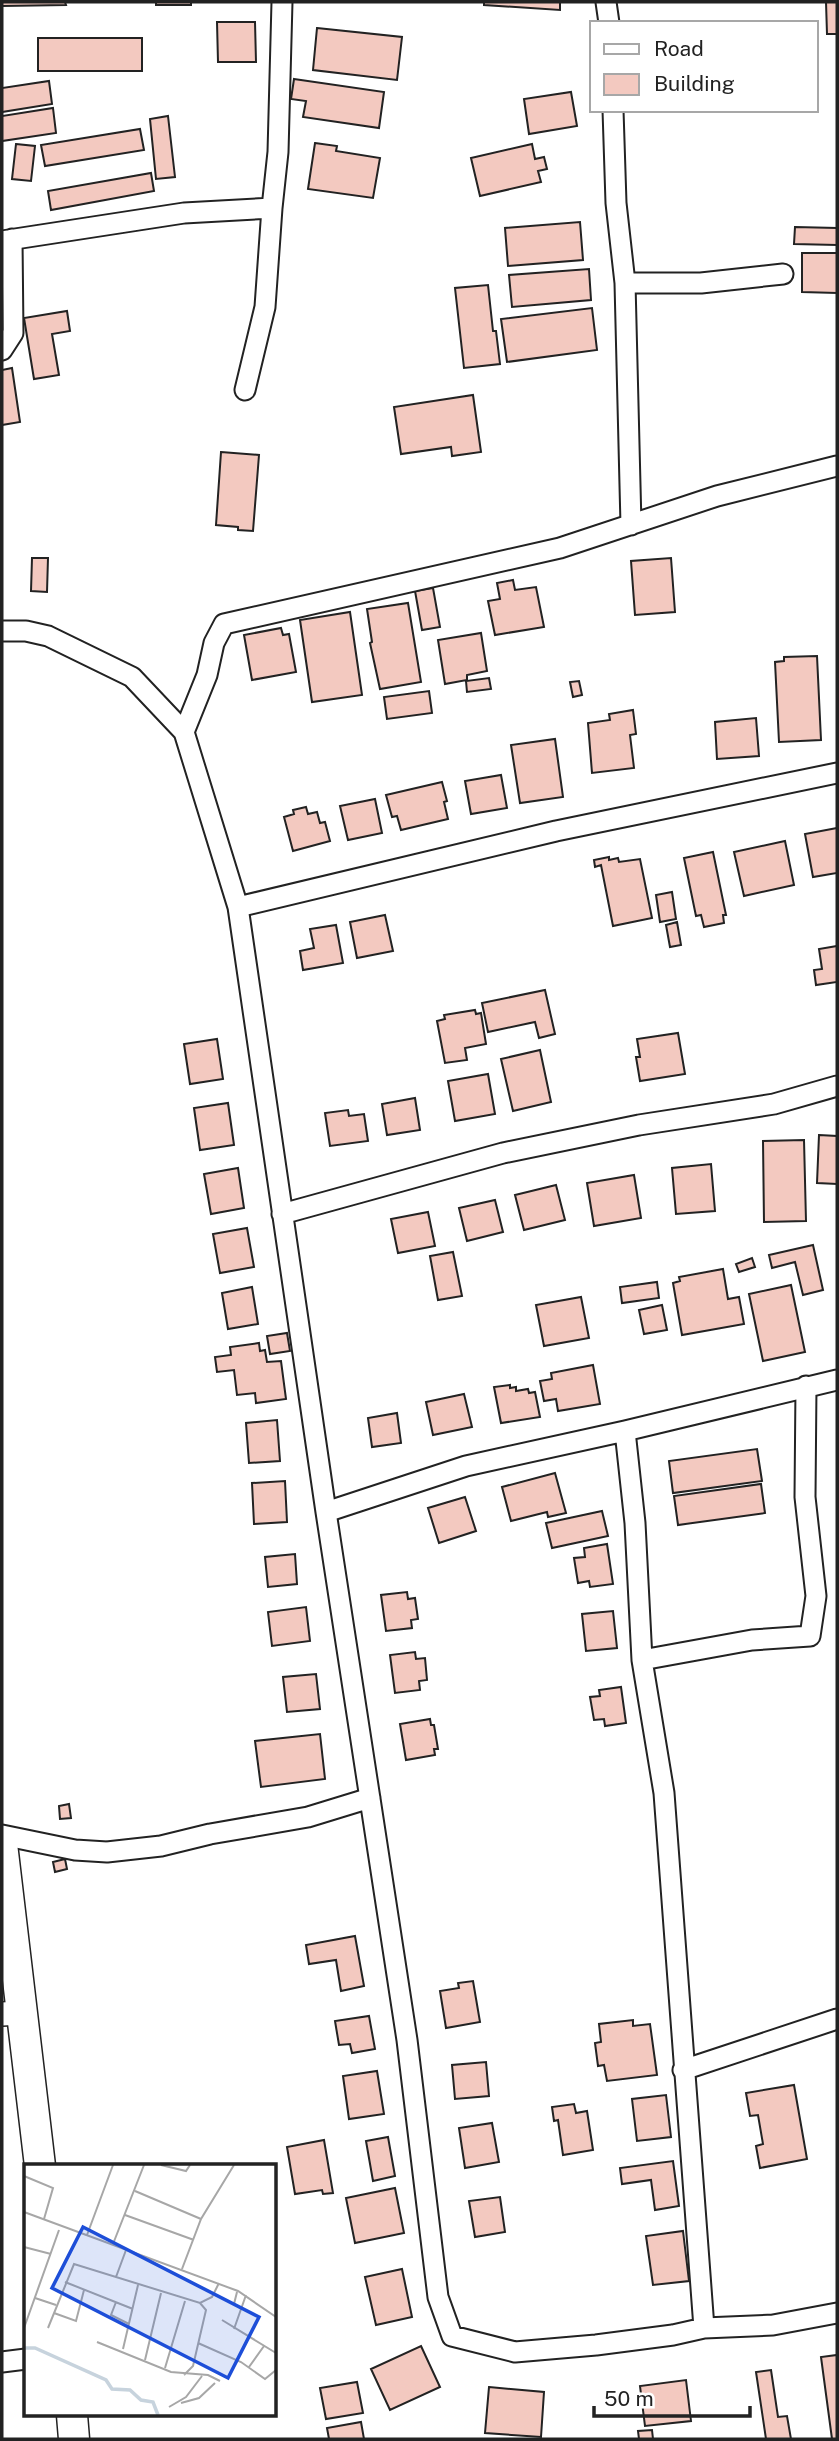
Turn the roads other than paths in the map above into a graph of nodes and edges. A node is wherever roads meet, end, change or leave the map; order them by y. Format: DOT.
graph roads {
  1 [pos="282,2"];
  2 [pos="606,2"];
  3 [pos="609,21"];
  4 [pos="613,112"];
  5 [pos="272,208"];
  6 [pos="7,240"];
  7 [pos="783,274"];
  8 [pos="625,283"];
  9 [pos="2,350"];
  10 [pos="245,390"];
  11 [pos="837,466"];
  12 [pos="631,525"];
  13 [pos="2,631"];
  14 [pos="184,732"];
  15 [pos="837,773"];
  16 [pos="238,907"];
  17 [pos="837,1086"];
  18 [pos="282,1214"];
  19 [pos="837,1380"];
  20 [pos="806,1385"];
  21 [pos="625,1431"];
  22 [pos="326,1512"];
  23 [pos="642,1660"];
  24 [pos="370,1798"];
  25 [pos="2,1835"];
  26 [pos="2,1844"];
  27 [pos="11,2013"];
  28 [pos="837,2019"];
  29 [pos="683,2070"];
  30 [pos="40,2164"];
  31 [pos="837,2313"];
  32 [pos="704,2328"];
  33 [pos="24,2359"];
  34 [pos="2,2362"];
  35 [pos="72,2416"];
  36 [pos="74,2439"];
  1 -- 5 [label="street"];
  2 -- 3 [label="street"];
  4 -- 8 [label="street"];
  5 -- 6 [label="street"];
  5 -- 10 [label="street"];
  6 -- 9 [label="street"];
  7 -- 8 [label="street"];
  8 -- 12 [label="street"];
  11 -- 12 [label="street"];
  12 -- 14 [label="street"];
  13 -- 14 [label="street"];
  14 -- 16 [label="street"];
  15 -- 16 [label="street"];
  16 -- 18 [label="street"];
  17 -- 18 [label="street"];
  18 -- 22 [label="street"];
  19 -- 20 [label="street"];
  20 -- 21 [label="street"];
  20 -- 23 [label="street"];
  21 -- 22 [label="street"];
  21 -- 23 [label="street"];
  22 -- 24 [label="street"];
  23 -- 29 [label="street"];
  24 -- 25 [label="street"];
  24 -- 32 [label="street"];
  26 -- 27 [label="main road"];
  27 -- 30 [label="main road"];
  28 -- 29 [label="street"];
  29 -- 32 [label="street"];
  31 -- 32 [label="street"];
  33 -- 34 [label="street"];
  35 -- 36 [label="main road"];
}
